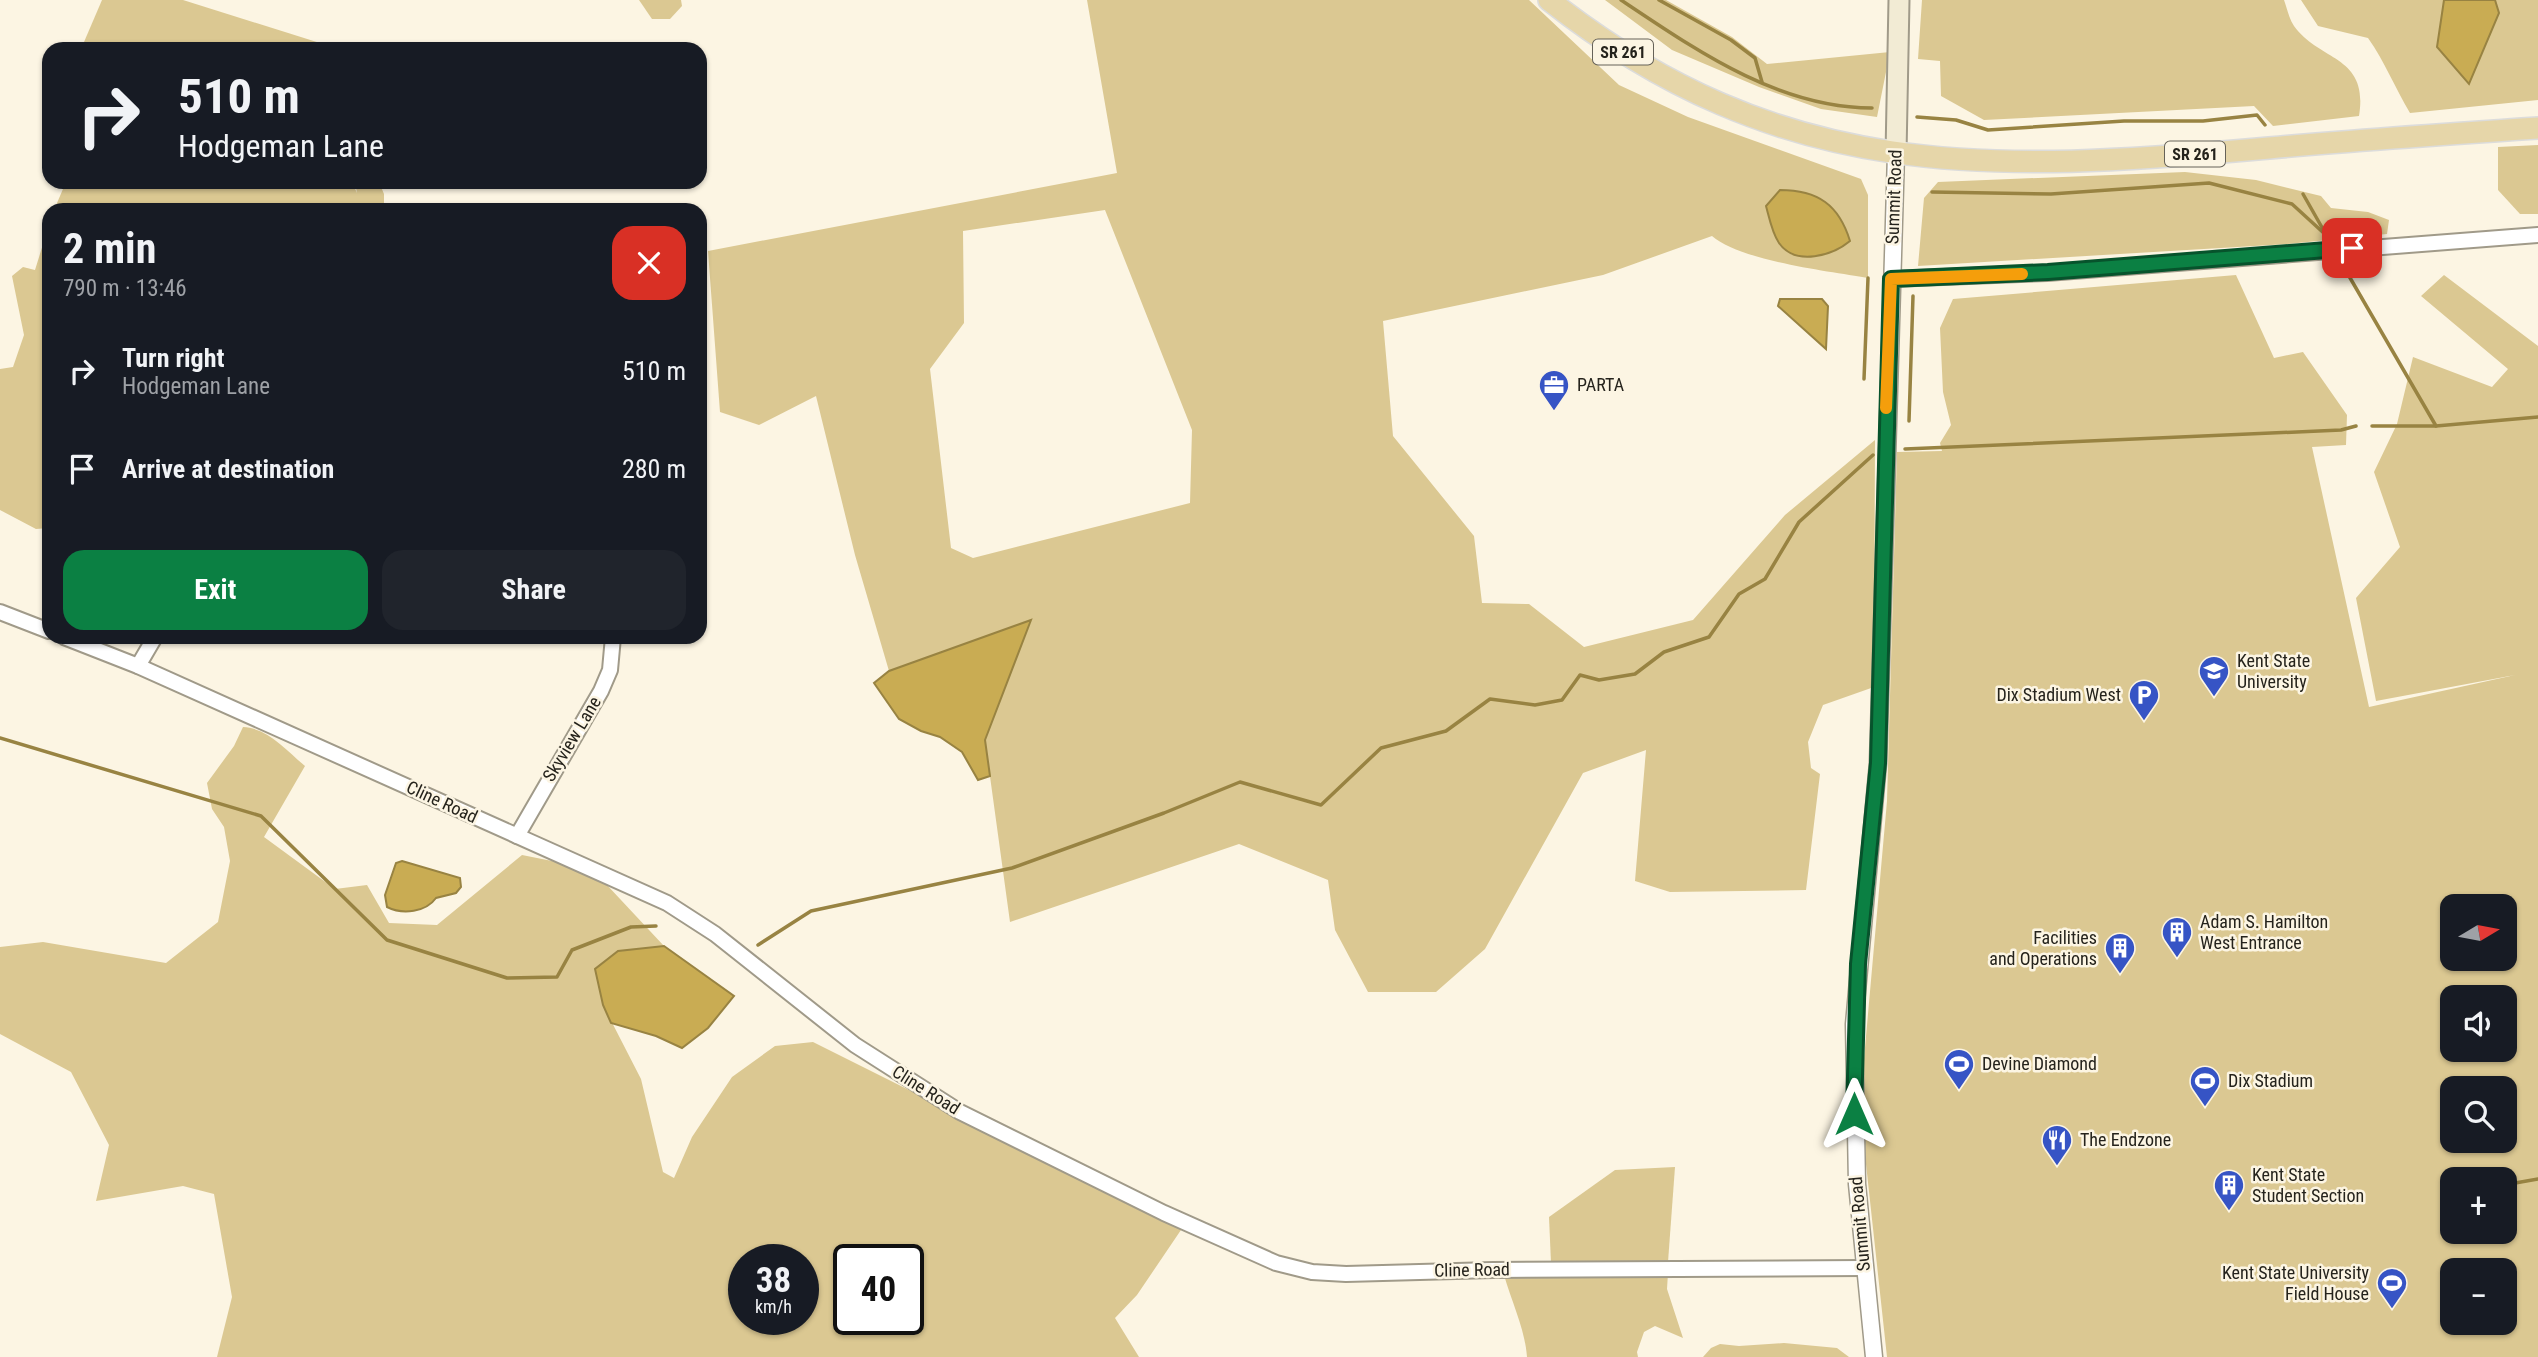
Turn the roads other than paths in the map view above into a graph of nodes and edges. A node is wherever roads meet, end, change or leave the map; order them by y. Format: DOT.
graph roads {
  1 [pos="1549,0"];
  2 [pos="1899,0"];
  3 [pos="2538,128"];
  4 [pos="1896,154"];
  5 [pos="2538,235"];
  6 [pos="1891,279"];
  7 [pos="0,612"];
  8 [pos="42,628"];
  9 [pos="82,644"];
  10 [pos="151,644"];
  11 [pos="612,644"];
  12 [pos="138,666"];
  13 [pos="517,836"];
  14 [pos="1864,1268"];
  15 [pos="1874,1357"];
  1 -- 4 [label="main road, SR 261"];
  2 -- 4 [label="main road, Summit Road"];
  3 -- 4 [label="main road, SR 261"];
  4 -- 6 [label="street, Summit Road"];
  5 -- 6 [label="street"];
  6 -- 14 [label="street, Summit Road"];
  7 -- 8 [label="street"];
  9 -- 12 [label="street, Cline Road"];
  10 -- 12 [label="street"];
  11 -- 13 [label="street, Skyview Lane"];
  12 -- 13 [label="street, Cline Road"];
  13 -- 14 [label="street, Cline Road"];
  14 -- 15 [label="street, Summit Road"];
}
